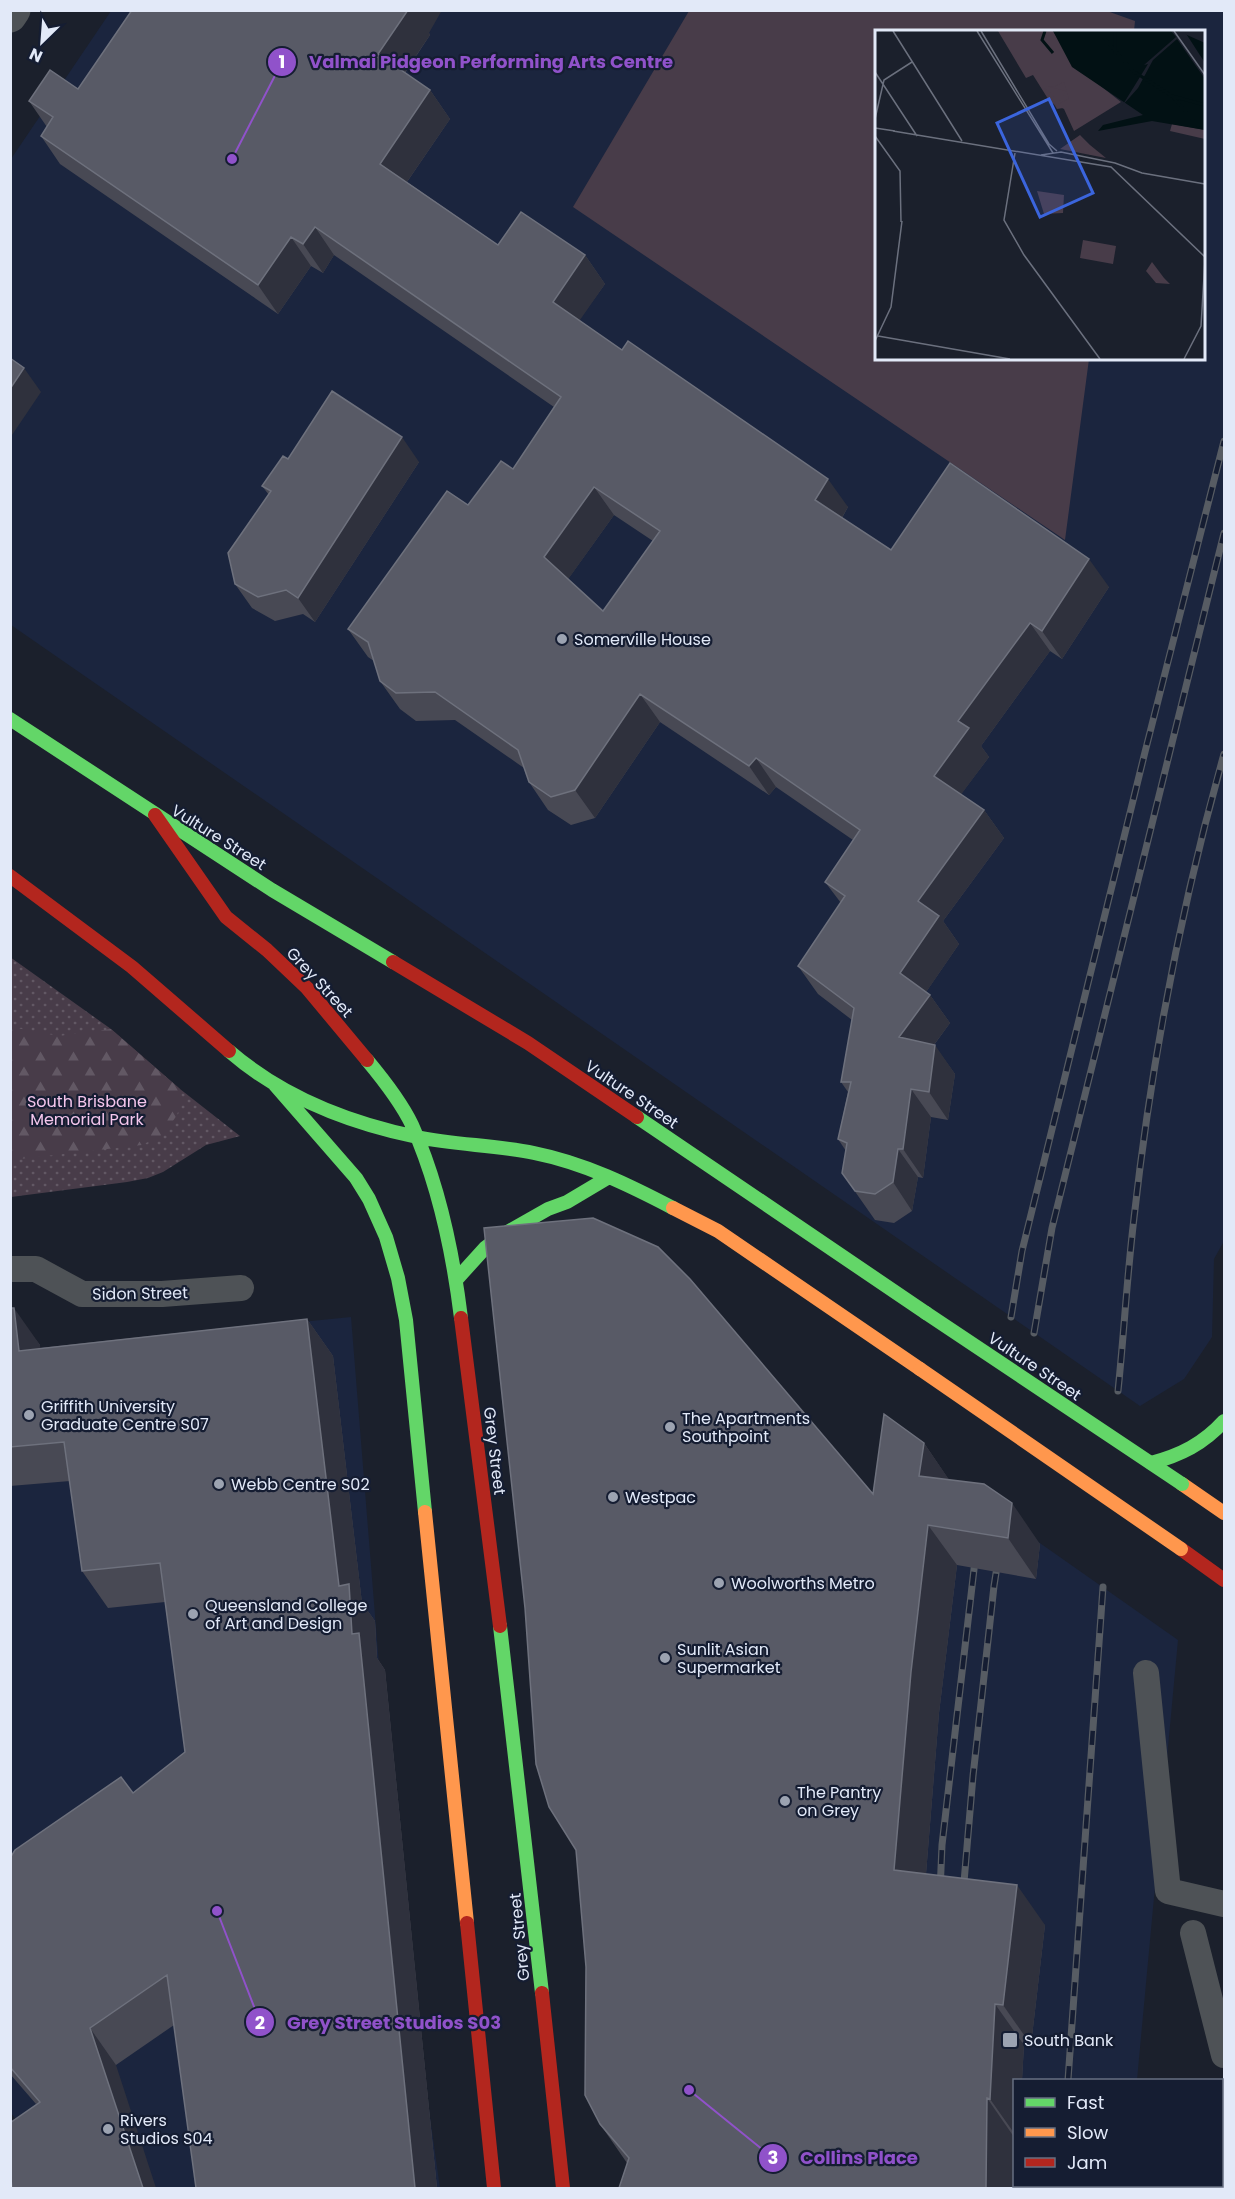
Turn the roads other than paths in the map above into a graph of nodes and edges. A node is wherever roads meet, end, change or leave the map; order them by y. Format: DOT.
graph roads {
  1 [pos="15,10"];
  2 [pos="10,16"];
  3 [pos="10,719"];
  4 [pos="154,815"];
  5 [pos="10,876"];
  6 [pos="275,1085"];
  7 [pos="417,1137"];
  8 [pos="609,1176"];
  9 [pos="10,1269"];
  10 [pos="456,1280"];
  11 [pos="241,1288"];
  12 [pos="1224,1421"];
  13 [pos="1151,1463"];
  14 [pos="1224,1513"];
  15 [pos="1224,1580"];
  16 [pos="1146,1673"];
  17 [pos="1224,1904"];
  18 [pos="1193,1933"];
  19 [pos="1224,2055"];
  20 [pos="494,2188"];
  21 [pos="563,2188"];
  1 -- 2 [label="street"];
  3 -- 4 [label="main road, Vulture Street"];
  4 -- 7 [label="main road, Grey Street"];
  4 -- 13 [label="main road, Vulture Street, bridge"];
  5 -- 6 [label="main road"];
  6 -- 7 [label="main road"];
  6 -- 20 [label="main road"];
  7 -- 8 [label="main road"];
  7 -- 10 [label="main road, Grey Street"];
  8 -- 10 [label="main road"];
  8 -- 15 [label="main road, bridge"];
  9 -- 11 [label="lane, Sidon Street"];
  10 -- 21 [label="main road, Grey Street"];
  12 -- 13 [label="main road"];
  13 -- 14 [label="main road, Vulture Street, bridge"];
  16 -- 17 [label="lane"];
  18 -- 19 [label="lane"];
}
